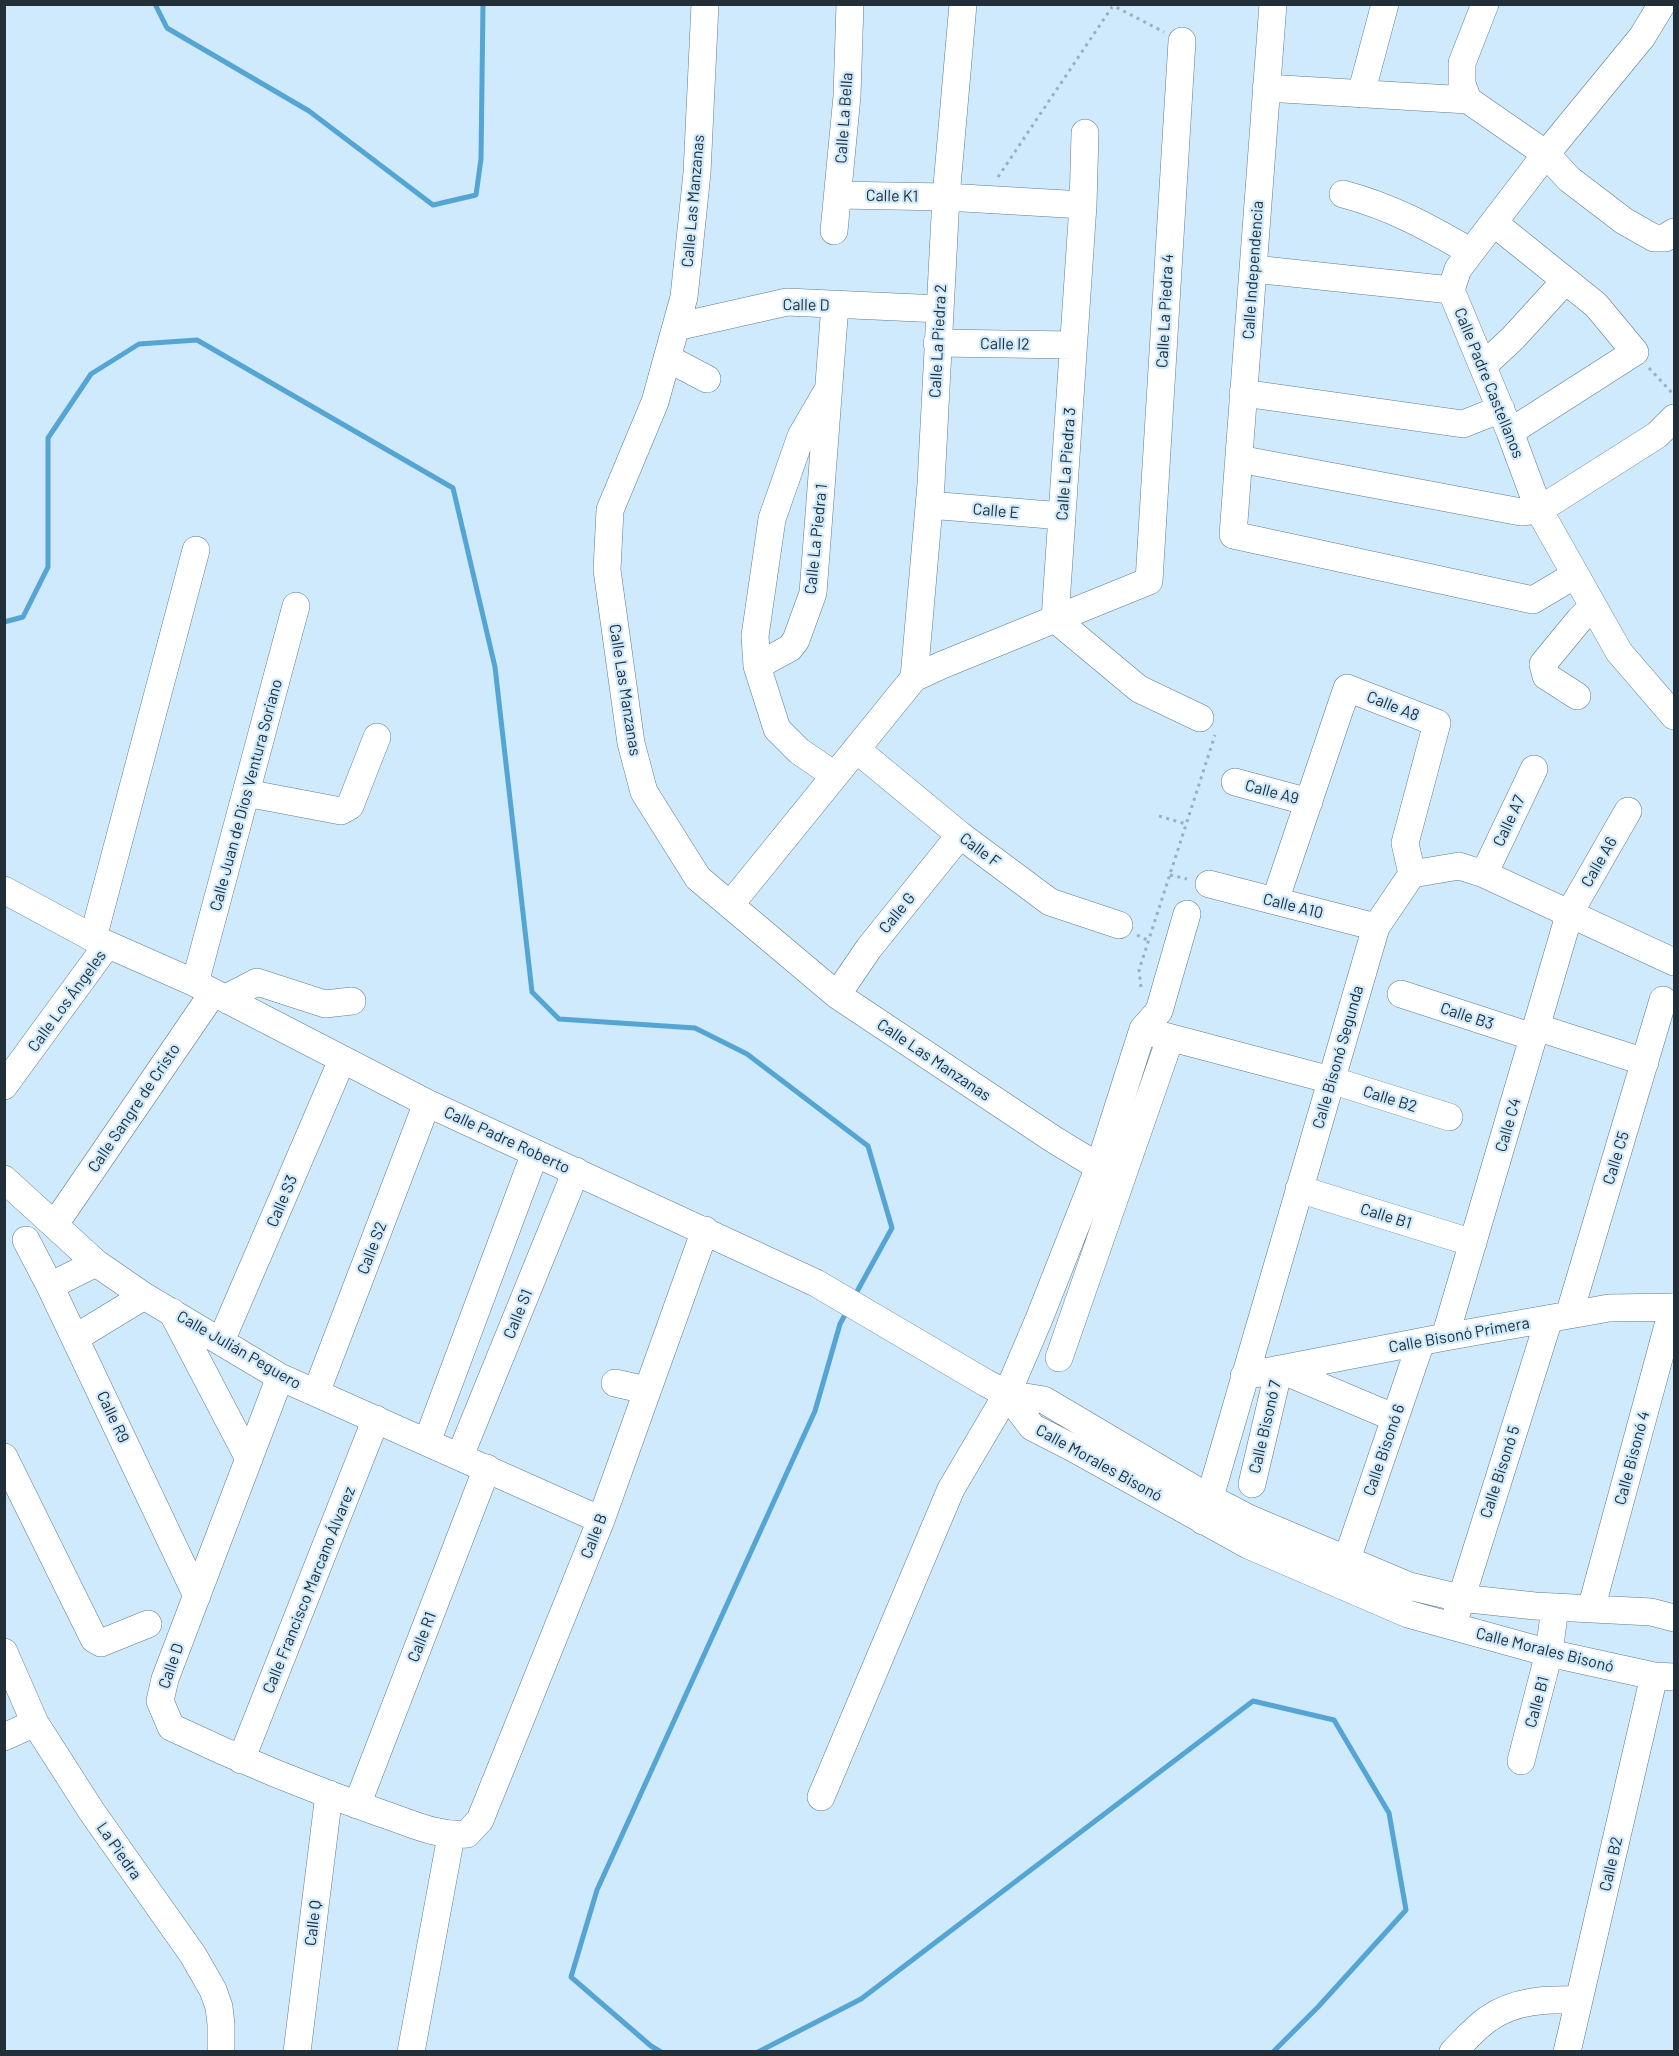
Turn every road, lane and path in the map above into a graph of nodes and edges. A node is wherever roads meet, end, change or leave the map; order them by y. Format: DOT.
graph roads {
  1 [pos="705,4"];
  2 [pos="850,4"];
  3 [pos="963,4"];
  4 [pos="1273,4"];
  5 [pos="1385,4"];
  6 [pos="1485,4"];
  7 [pos="1662,4"];
  8 [pos="1111,6"];
  9 [pos="1182,40"];
  10 [pos="1266,88"];
  11 [pos="1361,94"];
  12 [pos="1468,100"];
  13 [pos="1085,133"];
  14 [pos="1546,154"];
  15 [pos="1343,194"];
  16 [pos="838,195"];
  17 [pos="946,197"];
  18 [pos="983,199"];
  19 [pos="1083,204"];
  20 [pos="1494,223"];
  21 [pos="834,231"];
  22 [pos="1674,232"];
  23 [pos="1471,252"];
  24 [pos="1254,269"];
  25 [pos="1565,281"];
  26 [pos="1451,291"];
  27 [pos="835,305"];
  28 [pos="940,309"];
  29 [pos="676,327"];
  30 [pos="937,343"];
  31 [pos="1073,345"];
  32 [pos="1635,352"];
  33 [pos="667,358"];
  34 [pos="1483,366"];
  35 [pos="707,379"];
  36 [pos="829,388"];
  37 [pos="1243,393"];
  38 [pos="1674,395"];
  39 [pos="1674,418"];
  40 [pos="1505,421"];
  41 [pos="1239,459"];
  42 [pos="929,506"];
  43 [pos="1539,510"];
  44 [pos="1062,516"];
  45 [pos="196,550"];
  46 [pos="1575,575"];
  47 [pos="296,606"];
  48 [pos="1593,607"];
  49 [pos="1055,619"];
  50 [pos="757,666"];
  51 [pos="914,678"];
  52 [pos="1577,696"];
  53 [pos="1674,716"];
  54 [pos="1200,718"];
  55 [pos="377,737"];
  56 [pos="856,749"];
  57 [pos="1534,769"];
  58 [pos="834,775"];
  59 [pos="1235,782"];
  60 [pos="246,793"];
  61 [pos="1309,802"];
  62 [pos="1628,811"];
  63 [pos="1160,816"];
  64 [pos="1186,824"];
  65 [pos="960,835"];
  66 [pos="1412,874"];
  67 [pos="1484,874"];
  68 [pos="1209,884"];
  69 [pos="4,890"];
  70 [pos="1275,902"];
  71 [pos="730,905"];
  72 [pos="1570,912"];
  73 [pos="1187,914"];
  74 [pos="1119,925"];
  75 [pos="1376,927"];
  76 [pos="100,941"];
  77 [pos="1674,962"];
  78 [pos="212,992"];
  79 [pos="1141,992"];
  80 [pos="837,994"];
  81 [pos="1401,994"];
  82 [pos="1663,1000"];
  83 [pos="352,1001"];
  84 [pos="1143,1029"];
  85 [pos="1535,1032"];
  86 [pos="1170,1039"];
  87 [pos="342,1060"];
  88 [pos="1645,1062"];
  89 [pos="1331,1080"];
  90 [pos="4,1086"];
  91 [pos="427,1103"];
  92 [pos="1449,1117"];
  93 [pos="535,1153"];
  94 [pos="1099,1167"];
  95 [pos="576,1171"];
  96 [pos="4,1179"];
  97 [pos="1299,1190"];
  98 [pos="55,1224"];
  99 [pos="705,1230"];
  100 [pos="26,1240"];
  101 [pos="1473,1243"];
  102 [pos="96,1263"];
  103 [pos="50,1286"];
  104 [pos="144,1296"];
  105 [pos="1674,1307"];
  106 [pos="172,1312"];
  107 [pos="1559,1317"];
  108 [pos="75,1338"];
  109 [pos="1433,1339"];
  110 [pos="221,1341"];
  111 [pos="1059,1358"];
  112 [pos="1279,1369"];
  113 [pos="1244,1376"];
  114 [pos="280,1377"];
  115 [pos="615,1383"];
  116 [pos="646,1390"];
  117 [pos="316,1393"];
  118 [pos="1007,1394"];
  119 [pos="1395,1418"];
  120 [pos="376,1419"];
  121 [pos="427,1442"];
  122 [pos="460,1456"];
  123 [pos="4,1457"];
  124 [pos="249,1459"];
  125 [pos="487,1468"];
  126 [pos="1252,1484"];
  127 [pos="1205,1509"];
  128 [pos="601,1520"];
  129 [pos="1347,1559"];
  130 [pos="197,1596"];
  131 [pos="1460,1598"];
  132 [pos="1555,1607"];
  133 [pos="1590,1609"];
  134 [pos="1674,1618"];
  135 [pos="148,1624"];
  136 [pos="1453,1626"];
  137 [pos="1550,1653"];
  138 [pos="7,1660"];
  139 [pos="1664,1676"];
  140 [pos="35,1723"];
  141 [pos="4,1737"];
  142 [pos="241,1760"];
  143 [pos="1521,1761"];
  144 [pos="329,1794"];
  145 [pos="821,1797"];
  146 [pos="357,1805"];
  147 [pos="459,1835"];
  148 [pos="1579,2000"];
  149 [pos="221,2052"];
  150 [pos="297,2052"];
  151 [pos="411,2052"];
  152 [pos="1453,2052"];
  153 [pos="1567,2052"];
  1 -- 29 [label="street, Calle Las Manzanas"];
  2 -- 16 [label="street, Calle La Bella"];
  3 -- 17 [label="street, Calle La Piedra 2"];
  4 -- 10 [label="street, Calle Independencia"];
  5 -- 11 [label="street"];
  6 -- 12 [label="street"];
  7 -- 14 [label="street, Calle Padre Castellanos"];
  8 -- 9 [label="path"];
  8 -- 18 [label="path"];
  9 -- 49 [label="street, Calle La Piedra 4"];
  10 -- 11 [label="street"];
  10 -- 24 [label="street, Calle Independencia"];
  11 -- 12 [label="street"];
  12 -- 14 [label="street"];
  13 -- 19 [label="street, Calle La Piedra 3"];
  14 -- 20 [label="street, Calle Padre Castellanos"];
  14 -- 22 [label="street"];
  15 -- 23 [label="street"];
  16 -- 17 [label="street, Calle K1"];
  16 -- 21 [label="street, Calle La Bella"];
  17 -- 18 [label="street, Calle K1"];
  17 -- 28 [label="street, Calle La Piedra 2"];
  18 -- 19 [label="street, Calle K1"];
  19 -- 31 [label="street, Calle La Piedra 3"];
  20 -- 23 [label="street, Calle Padre Castellanos"];
  20 -- 25 [label="street"];
  23 -- 26 [label="street, Calle Padre Castellanos"];
  24 -- 26 [label="street"];
  24 -- 37 [label="street, Calle Independencia"];
  25 -- 32 [label="street"];
  25 -- 34 [label="street"];
  26 -- 34 [label="street, Calle Padre Castellanos"];
  27 -- 28 [label="street, Calle D"];
  27 -- 29 [label="street, Calle D"];
  27 -- 36 [label="street, Calle La Piedra 1"];
  28 -- 30 [label="street, Calle La Piedra 2"];
  29 -- 33 [label="street, Calle Las Manzanas"];
  30 -- 31 [label="street, Calle I2"];
  30 -- 42 [label="street, Calle La Piedra 2"];
  31 -- 44 [label="street, Calle La Piedra 3"];
  32 -- 38 [label="path"];
  32 -- 40 [label="street"];
  33 -- 35 [label="street"];
  33 -- 71 [label="street, Calle Las Manzanas"];
  34 -- 40 [label="street, Calle Padre Castellanos"];
  36 -- 50 [label="street, Calle La Piedra 1"];
  36 -- 50 [label="street, Calle La Piedra 1"];
  37 -- 40 [label="street"];
  37 -- 41 [label="street, Calle Independencia"];
  39 -- 43 [label="street"];
  40 -- 43 [label="street, Calle Padre Castellanos"];
  41 -- 43 [label="street"];
  41 -- 46 [label="street, Calle Independencia"];
  42 -- 44 [label="street, Calle E"];
  42 -- 51 [label="street, Calle La Piedra 2"];
  43 -- 46 [label="street, Calle Padre Castellanos"];
  44 -- 49 [label="street, Calle La Piedra 3"];
  45 -- 76 [label="street"];
  46 -- 48 [label="street, Calle Padre Castellanos"];
  47 -- 60 [label="street, Calle Juan de Dios Ventura Soriano"];
  48 -- 52 [label="street"];
  48 -- 53 [label="street, Calle Padre Castellanos"];
  49 -- 51 [label="street"];
  49 -- 54 [label="street"];
  50 -- 58 [label="street, Calle La Piedra 1"];
  51 -- 56 [label="street"];
  54 -- 64 [label="path"];
  55 -- 60 [label="street"];
  56 -- 58 [label="street"];
  56 -- 65 [label="street, Calle F"];
  57 -- 67 [label="street, Calle A7"];
  58 -- 71 [label="street"];
  59 -- 61 [label="street, Calle A9"];
  60 -- 78 [label="street, Calle Juan de Dios Ventura Soriano"];
  61 -- 66 [label="street, Calle A8"];
  61 -- 70 [label="street, Calle A8"];
  62 -- 72 [label="street, Calle A6"];
  63 -- 64 [label="path"];
  64 -- 79 [label="path"];
  65 -- 74 [label="street, Calle F"];
  65 -- 80 [label="street, Calle G"];
  66 -- 67 [label="street"];
  66 -- 75 [label="street, Calle Bisonó Segunda"];
  67 -- 72 [label="street"];
  68 -- 70 [label="street, Calle A10"];
  69 -- 76 [label="street, Calle Padre Roberto"];
  70 -- 75 [label="street, Calle A10"];
  71 -- 80 [label="street, Calle Las Manzanas"];
  72 -- 77 [label="street"];
  72 -- 85 [label="street, Calle C4"];
  73 -- 84 [label="street"];
  75 -- 89 [label="street, Calle Bisonó Segunda"];
  76 -- 78 [label="street, Calle Padre Roberto"];
  76 -- 90 [label="street, Calle Los Ángeles"];
  78 -- 83 [label="street"];
  78 -- 87 [label="street, Calle Padre Roberto"];
  78 -- 98 [label="street, Calle Sangre de Cristo"];
  80 -- 94 [label="street, Calle Las Manzanas"];
  81 -- 85 [label="street, Calle B3"];
  82 -- 88 [label="street, Calle C5"];
  84 -- 86 [label="street, Calle B2"];
  84 -- 94 [label="street"];
  85 -- 88 [label="street, Calle B3"];
  85 -- 101 [label="street, Calle C4"];
  86 -- 89 [label="street, Calle B2"];
  86 -- 111 [label="street"];
  87 -- 91 [label="street, Calle Padre Roberto"];
  87 -- 110 [label="street, Calle S3"];
  88 -- 107 [label="street, Calle C5"];
  89 -- 92 [label="street, Calle B2"];
  89 -- 97 [label="street, Calle Bisonó Segunda"];
  91 -- 93 [label="street, Calle Padre Roberto"];
  91 -- 117 [label="street, Calle S2"];
  93 -- 95 [label="street, Calle Padre Roberto"];
  93 -- 121 [label="street"];
  94 -- 118 [label="street"];
  95 -- 99 [label="street, Calle Padre Roberto"];
  95 -- 122 [label="street, Calle S1"];
  96 -- 98 [label="street, Calle Julián Peguero"];
  97 -- 101 [label="street, Calle B1"];
  97 -- 113 [label="street, Calle Bisonó Segunda"];
  98 -- 102 [label="street, Calle Julián Peguero"];
  99 -- 116 [label="street, Calle B"];
  99 -- 118 [label="street, Calle Padre Roberto"];
  100 -- 103 [label="street, Calle R9"];
  101 -- 109 [label="street, Calle C4"];
  102 -- 103 [label="street"];
  102 -- 104 [label="street, Calle Julián Peguero"];
  103 -- 108 [label="street, Calle R9"];
  104 -- 106 [label="street, Calle Julián Peguero"];
  104 -- 108 [label="street"];
  105 -- 107 [label="street, Calle Bisonó Primera"];
  105 -- 133 [label="street, Calle Bisonó 4"];
  106 -- 110 [label="street, Calle Julián Peguero"];
  106 -- 124 [label="street"];
  107 -- 109 [label="street, Calle Bisonó Primera"];
  107 -- 131 [label="street, Calle Bisonó 5"];
  108 -- 130 [label="street, Calle R9"];
  109 -- 112 [label="street, Calle Bisonó Primera"];
  109 -- 119 [label="street, Calle Bisonó 6"];
  110 -- 114 [label="street, Calle Julián Peguero"];
  112 -- 113 [label="street, Calle Bisonó Primera"];
  112 -- 119 [label="street"];
  112 -- 126 [label="street, Calle Bisonó 7"];
  113 -- 127 [label="street, Calle Bisonó Segunda"];
  114 -- 117 [label="street, Calle Julián Peguero"];
  114 -- 124 [label="street, Calle D"];
  115 -- 116 [label="street"];
  116 -- 128 [label="street, Calle B"];
  117 -- 120 [label="street, Calle Julián Peguero"];
  118 -- 127 [label="street, Calle Morales Bisonó"];
  118 -- 145 [label="street"];
  119 -- 129 [label="street, Calle Bisonó 6"];
  120 -- 121 [label="street, Calle Julián Peguero"];
  120 -- 142 [label="street, Calle Francisco Marcano Álvarez"];
  121 -- 122 [label="street, Calle Julián Peguero"];
  122 -- 125 [label="street, Calle Julián Peguero"];
  123 -- 135 [label="street"];
  124 -- 130 [label="street, Calle D"];
  125 -- 128 [label="street, Calle Julián Peguero"];
  125 -- 146 [label="street, Calle R1"];
  127 -- 129 [label="street, Calle Morales Bisonó"];
  127 -- 136 [label="street, Calle Morales Bisonó"];
  128 -- 147 [label="street, Calle B"];
  129 -- 131 [label="street, Calle Morales Bisonó"];
  130 -- 142 [label="street, Calle D"];
  131 -- 132 [label="street, Calle Morales Bisonó"];
  131 -- 136 [label="street, Calle Bisonó 5"];
  132 -- 133 [label="street, Calle Morales Bisonó"];
  132 -- 137 [label="street, Calle B1"];
  133 -- 134 [label="street, Calle Morales Bisonó"];
  136 -- 137 [label="street, Calle Morales Bisonó"];
  137 -- 139 [label="street, Calle Morales Bisonó"];
  137 -- 143 [label="street, Calle B1"];
  138 -- 140 [label="street, La Piedra"];
  139 -- 148 [label="street, Calle B2"];
  140 -- 141 [label="street"];
  140 -- 149 [label="street, La Piedra"];
  142 -- 144 [label="street, Calle D"];
  144 -- 146 [label="street, Calle D"];
  144 -- 150 [label="street, Calle Q"];
  146 -- 147 [label="street, Calle D"];
  147 -- 151 [label="street"];
  148 -- 152 [label="street"];
  148 -- 153 [label="street, Calle B2"];
}
